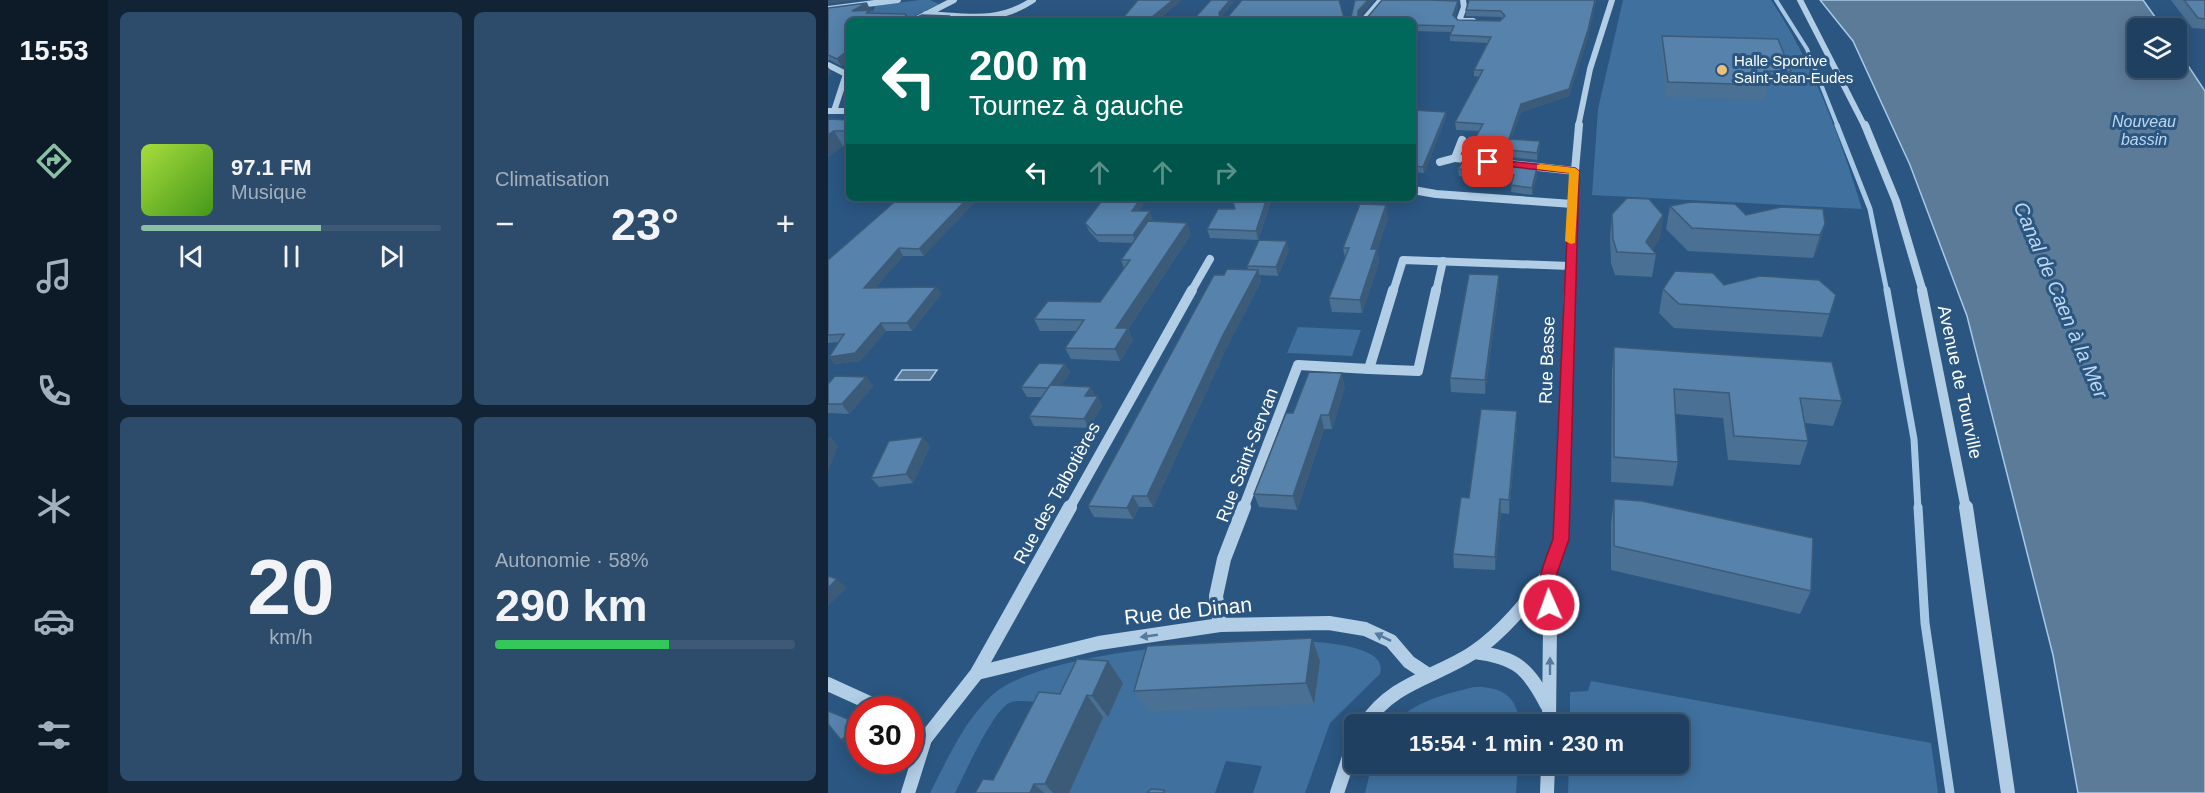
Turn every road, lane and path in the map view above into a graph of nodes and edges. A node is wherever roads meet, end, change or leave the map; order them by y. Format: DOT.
graph roads {
  1 [pos="898,0"];
  2 [pos="954,0"];
  3 [pos="1033,0"];
  4 [pos="1381,0"];
  5 [pos="1612,0"];
  6 [pos="1800,0"];
  7 [pos="1462,1"];
  8 [pos="1450,2"];
  9 [pos="828,9"];
  10 [pos="926,14"];
  11 [pos="919,18"];
  12 [pos="1366,18"];
  13 [pos="1479,21"];
  14 [pos="828,65"];
  15 [pos="846,70"];
  16 [pos="844,74"];
  17 [pos="831,111"];
  18 [pos="1462,140"];
  19 [pos="1455,158"];
  20 [pos="1440,162"];
  21 [pos="1575,171"];
  22 [pos="1416,191"];
  23 [pos="1572,204"];
  24 [pos="1210,258"];
  25 [pos="1443,261"];
  26 [pos="1570,266"];
  27 [pos="1369,369"];
  28 [pos="1547,576"];
  29 [pos="1220,625"];
  30 [pos="1474,652"];
  31 [pos="977,673"];
  32 [pos="1427,674"];
  33 [pos="828,684"];
  34 [pos="854,696"];
  35 [pos="1549,710"];
  36 [pos="1372,714"];
  37 [pos="1549,714"];
  38 [pos="925,739"];
  39 [pos="1344,772"];
  40 [pos="1548,774"];
  41 [pos="908,793"];
  42 [pos="1337,793"];
  43 [pos="1547,793"];
  44 [pos="2008,793"];
  1 -- 9 [label="street"];
  2 -- 10 [label="street"];
  3 -- 10 [label="street"];
  4 -- 12 [label="street"];
  5 -- 21 [label="street, Rue Basse"];
  6 -- 44 [label="street, Avenue de Tourville"];
  7 -- 8 [label="street"];
  7 -- 13 [label="street"];
  10 -- 11 [label="street"];
  14 -- 16 [label="street"];
  15 -- 16 [label="street"];
  16 -- 17 [label="street"];
  18 -- 19 [label="street"];
  19 -- 20 [label="street"];
  19 -- 21 [label="street"];
  21 -- 23 [label="street, Rue Basse"];
  22 -- 23 [label="street"];
  23 -- 26 [label="street, Rue Basse"];
  24 -- 31 [label="street, Rue des Talbotières"];
  25 -- 26 [label="street"];
  25 -- 27 [label="street"];
  25 -- 27 [label="street, Rue Saint-Servan"];
  26 -- 28 [label="street, Rue Basse"];
  27 -- 29 [label="street, Rue Saint-Servan"];
  28 -- 30 [label="street"];
  35 -- 28 [label="street, Rue Basse, one-way"];
  29 -- 31 [label="street, Rue de Dinan, one-way"];
  32 -- 29 [label="street, Rue de Dinan, one-way"];
  30 -- 32 [label="street"];
  30 -- 35 [label="street"];
  31 -- 38 [label="street, Rue des Talbotières"];
  32 -- 36 [label="street"];
  33 -- 34 [label="street"];
  35 -- 37 [label="street, Rue Basse"];
  38 -- 41 [label="street"];
  39 -- 42 [label="street"];
  40 -- 43 [label="street"];
}
